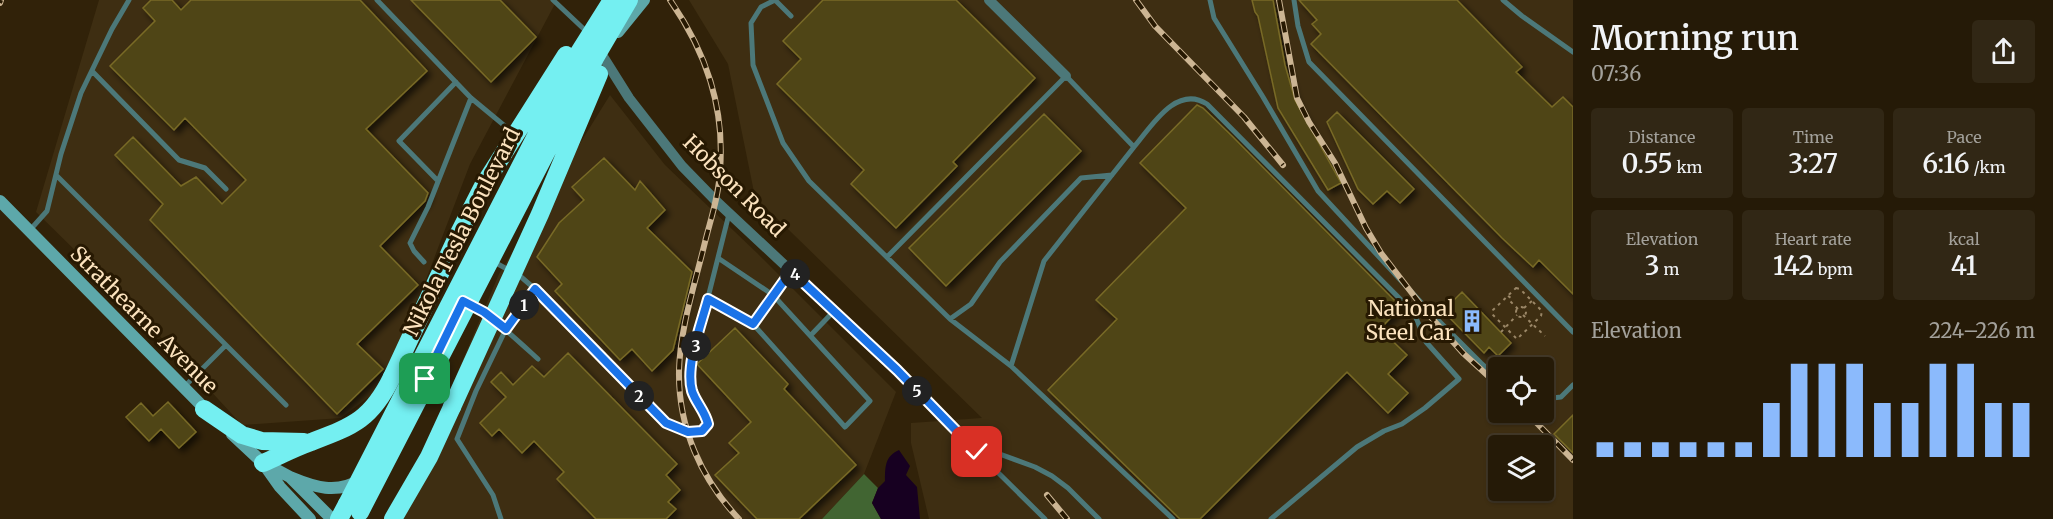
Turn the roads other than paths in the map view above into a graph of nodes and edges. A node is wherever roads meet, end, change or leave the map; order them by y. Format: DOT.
graph roads {
  1 [pos="129,0"];
  2 [pos="377,0"];
  3 [pos="554,0"];
  4 [pos="604,0"];
  5 [pos="612,0"];
  6 [pos="629,0"];
  7 [pos="636,0"];
  8 [pos="644,0"];
  9 [pos="989,0"];
  10 [pos="1210,0"];
  11 [pos="1294,0"];
  12 [pos="1503,0"];
  13 [pos="791,16"];
  14 [pos="589,34"];
  15 [pos="1573,52"];
  16 [pos="601,53"];
  17 [pos="92,71"];
  18 [pos="1066,76"];
  19 [pos="456,82"];
  20 [pos="471,98"];
  21 [pos="560,105"];
  22 [pos="1134,147"];
  23 [pos="537,152"];
  24 [pos="1112,174"];
  25 [pos="56,175"];
  26 [pos="438,181"];
  27 [pos="226,189"];
  28 [pos="0,201"];
  29 [pos="729,214"];
  30 [pos="29,231"];
  31 [pos="484,257"];
  32 [pos="887,257"];
  33 [pos="718,258"];
  34 [pos="424,262"];
  35 [pos="791,271"];
  36 [pos="535,289"];
  37 [pos="774,294"];
  38 [pos="708,299"];
  39 [pos="463,301"];
  40 [pos="834,311"];
  41 [pos="950,319"];
  42 [pos="753,324"];
  43 [pos="506,329"];
  44 [pos="1573,332"];
  45 [pos="811,335"];
  46 [pos="226,345"];
  47 [pos="538,359"];
  48 [pos="1011,366"];
  49 [pos="1488,369"];
  50 [pos="425,379"];
  51 [pos="1573,385"];
  52 [pos="183,387"];
  53 [pos="1554,398"];
  54 [pos="286,405"];
  55 [pos="204,409"];
  56 [pos="962,437"];
  57 [pos="309,442"];
  58 [pos="379,458"];
  59 [pos="263,463"];
  60 [pos="290,477"];
  61 [pos="309,519"];
  62 [pos="332,519"];
  63 [pos="339,519"];
  64 [pos="347,519"];
  65 [pos="357,519"];
  66 [pos="365,519"];
  67 [pos="393,519"];
  68 [pos="501,519"];
  69 [pos="1045,519"];
  70 [pos="1099,519"];
  71 [pos="1173,519"];
  72 [pos="1271,519"];
  1 -- 17 [label="lane"];
  2 -- 19 [label="lane"];
  3 -- 14 [label="lane"];
  4 -- 14 [label="main road"];
  4 -- 57 [label="highway, bridge"];
  5 -- 63 [label="highway, Nikola Tesla Boulevard, bridge"];
  6 -- 65 [label="highway, Nikola Tesla Boulevard, bridge"];
  7 -- 67 [label="highway, bridge"];
  8 -- 16 [label="main road"];
  9 -- 18 [label="street"];
  10 -- 49 [label="lane"];
  11 -- 44 [label="lane"];
  12 -- 15 [label="lane"];
  13 -- 32 [label="lane"];
  14 -- 16 [label="street, Hobson Road"];
  14 -- 21 [label="main road"];
  16 -- 21 [label="main road"];
  16 -- 29 [label="street, Hobson Road"];
  17 -- 25 [label="lane"];
  17 -- 27 [label="lane"];
  18 -- 22 [label="lane"];
  18 -- 32 [label="lane"];
  19 -- 20 [label="lane"];
  19 -- 26 [label="lane"];
  20 -- 23 [label="lane"];
  20 -- 26 [label="lane"];
  21 -- 23 [label="main road"];
  22 -- 24 [label="lane"];
  22 -- 72 [label="lane"];
  23 -- 31 [label="main road"];
  24 -- 41 [label="lane"];
  24 -- 48 [label="lane"];
  25 -- 30 [label="lane"];
  25 -- 46 [label="lane"];
  26 -- 34 [label="lane"];
  28 -- 30 [label="main road, Strathearne Avenue"];
  29 -- 33 [label="lane"];
  29 -- 35 [label="street, Hobson Road"];
  30 -- 52 [label="main road, Strathearne Avenue"];
  31 -- 36 [label="lane"];
  31 -- 39 [label="main road"];
  32 -- 41 [label="lane"];
  33 -- 37 [label="lane"];
  33 -- 38 [label="lane"];
  35 -- 37 [label="lane"];
  35 -- 40 [label="street, Hobson Road"];
  36 -- 38 [label="lane"];
  36 -- 43 [label="lane"];
  37 -- 42 [label="lane"];
  37 -- 45 [label="lane"];
  38 -- 42 [label="lane"];
  39 -- 43 [label="lane"];
  39 -- 50 [label="main road"];
  40 -- 45 [label="lane"];
  40 -- 56 [label="street, Hobson Road"];
  41 -- 48 [label="lane"];
  42 -- 45 [label="lane"];
  43 -- 47 [label="lane"];
  43 -- 68 [label="lane"];
  46 -- 52 [label="lane"];
  46 -- 54 [label="lane"];
  48 -- 71 [label="lane"];
  50 -- 58 [label="main road"];
  50 -- 66 [label="main road"];
  51 -- 53 [label="lane"];
  52 -- 55 [label="main road, Strathearne Avenue"];
  55 -- 57 [label="highway"];
  55 -- 59 [label="main road, Strathearne Avenue"];
  56 -- 69 [label="lane"];
  56 -- 70 [label="lane, Hobson Road"];
  57 -- 59 [label="highway"];
  58 -- 60 [label="main road"];
  58 -- 64 [label="main road"];
  59 -- 60 [label="main road, Strathearne Avenue"];
  59 -- 61 [label="main road, Strathearne Avenue"];
  60 -- 62 [label="main road, Strathearne Avenue"];
}
